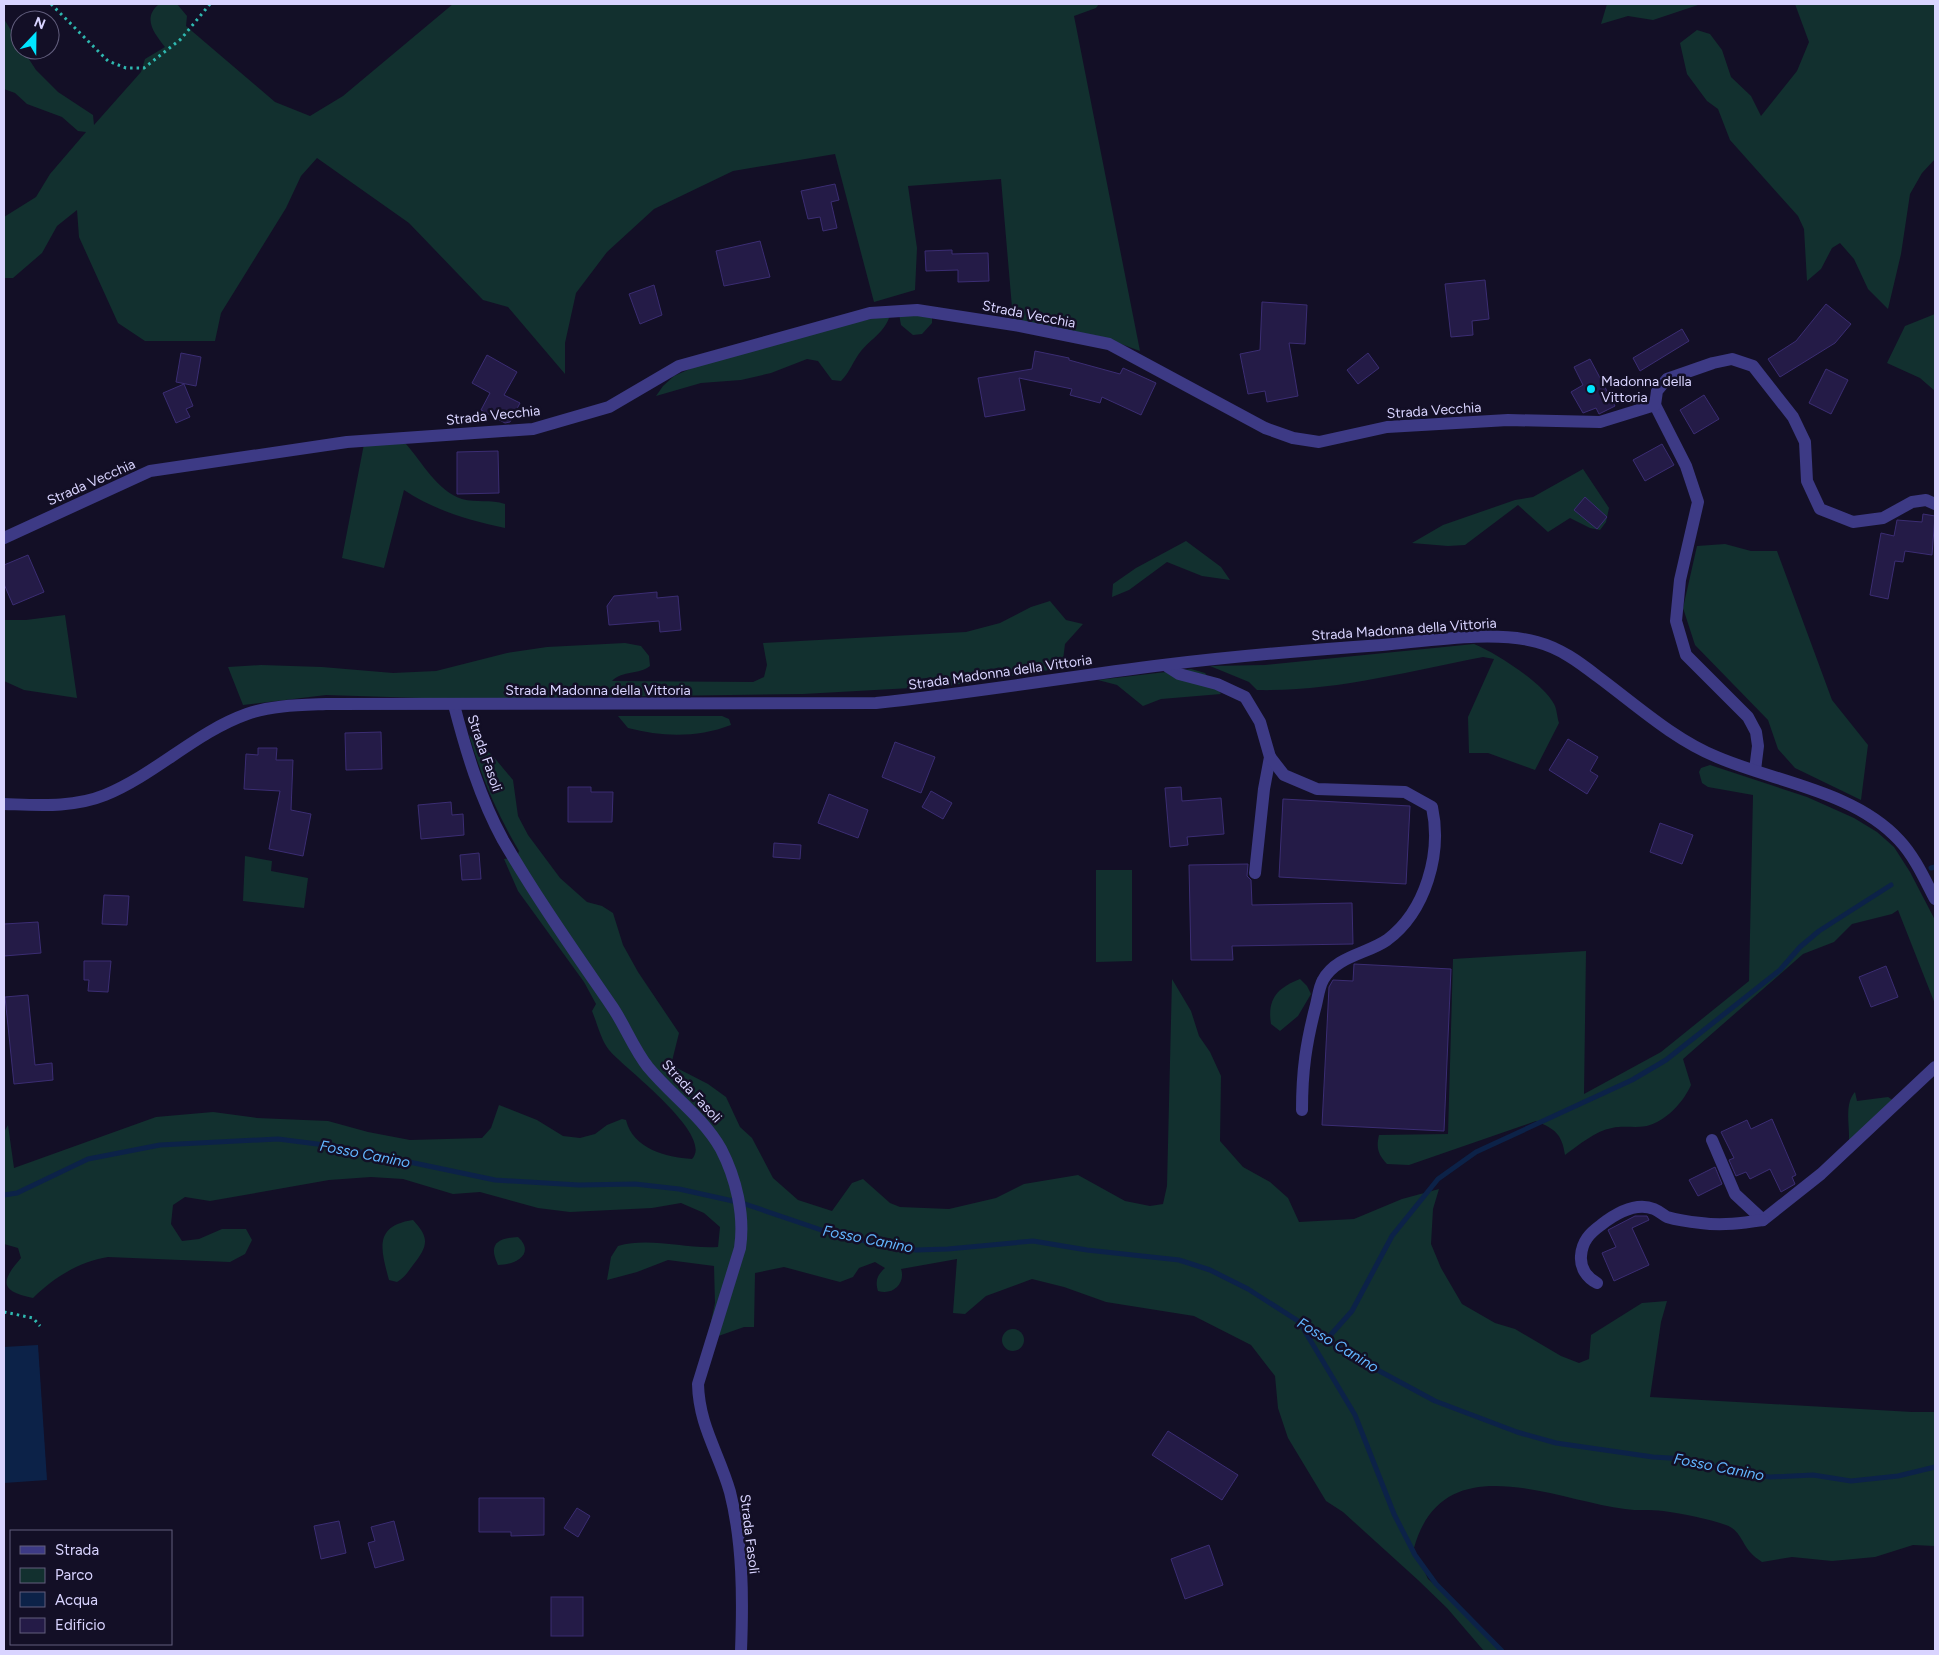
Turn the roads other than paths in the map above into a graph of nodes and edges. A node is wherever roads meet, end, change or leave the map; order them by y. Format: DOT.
graph roads {
  1 [pos="1655,405"];
  2 [pos="1935,504"];
  3 [pos="4,538"];
  4 [pos="1165,665"];
  5 [pos="454,705"];
  6 [pos="1270,757"];
  7 [pos="1755,770"];
  8 [pos="4,804"];
  9 [pos="1255,873"];
  10 [pos="1935,899"];
  11 [pos="1935,1067"];
  12 [pos="1302,1110"];
  13 [pos="1712,1140"];
  14 [pos="1763,1220"];
  15 [pos="1597,1283"];
  16 [pos="741,1651"];
  1 -- 2 [label="street"];
  1 -- 3 [label="street, Strada Vecchia"];
  1 -- 7 [label="street"];
  4 -- 5 [label="street, Strada Madonna della Vittoria"];
  4 -- 6 [label="street"];
  4 -- 7 [label="street, Strada Madonna della Vittoria"];
  5 -- 8 [label="street, Strada Madonna della Vittoria"];
  5 -- 16 [label="street, Strada Fasoli"];
  6 -- 9 [label="street"];
  6 -- 12 [label="street"];
  7 -- 10 [label="street, Strada Madonna della Vittoria"];
  11 -- 14 [label="street"];
  13 -- 14 [label="street"];
  14 -- 15 [label="street"];
}
